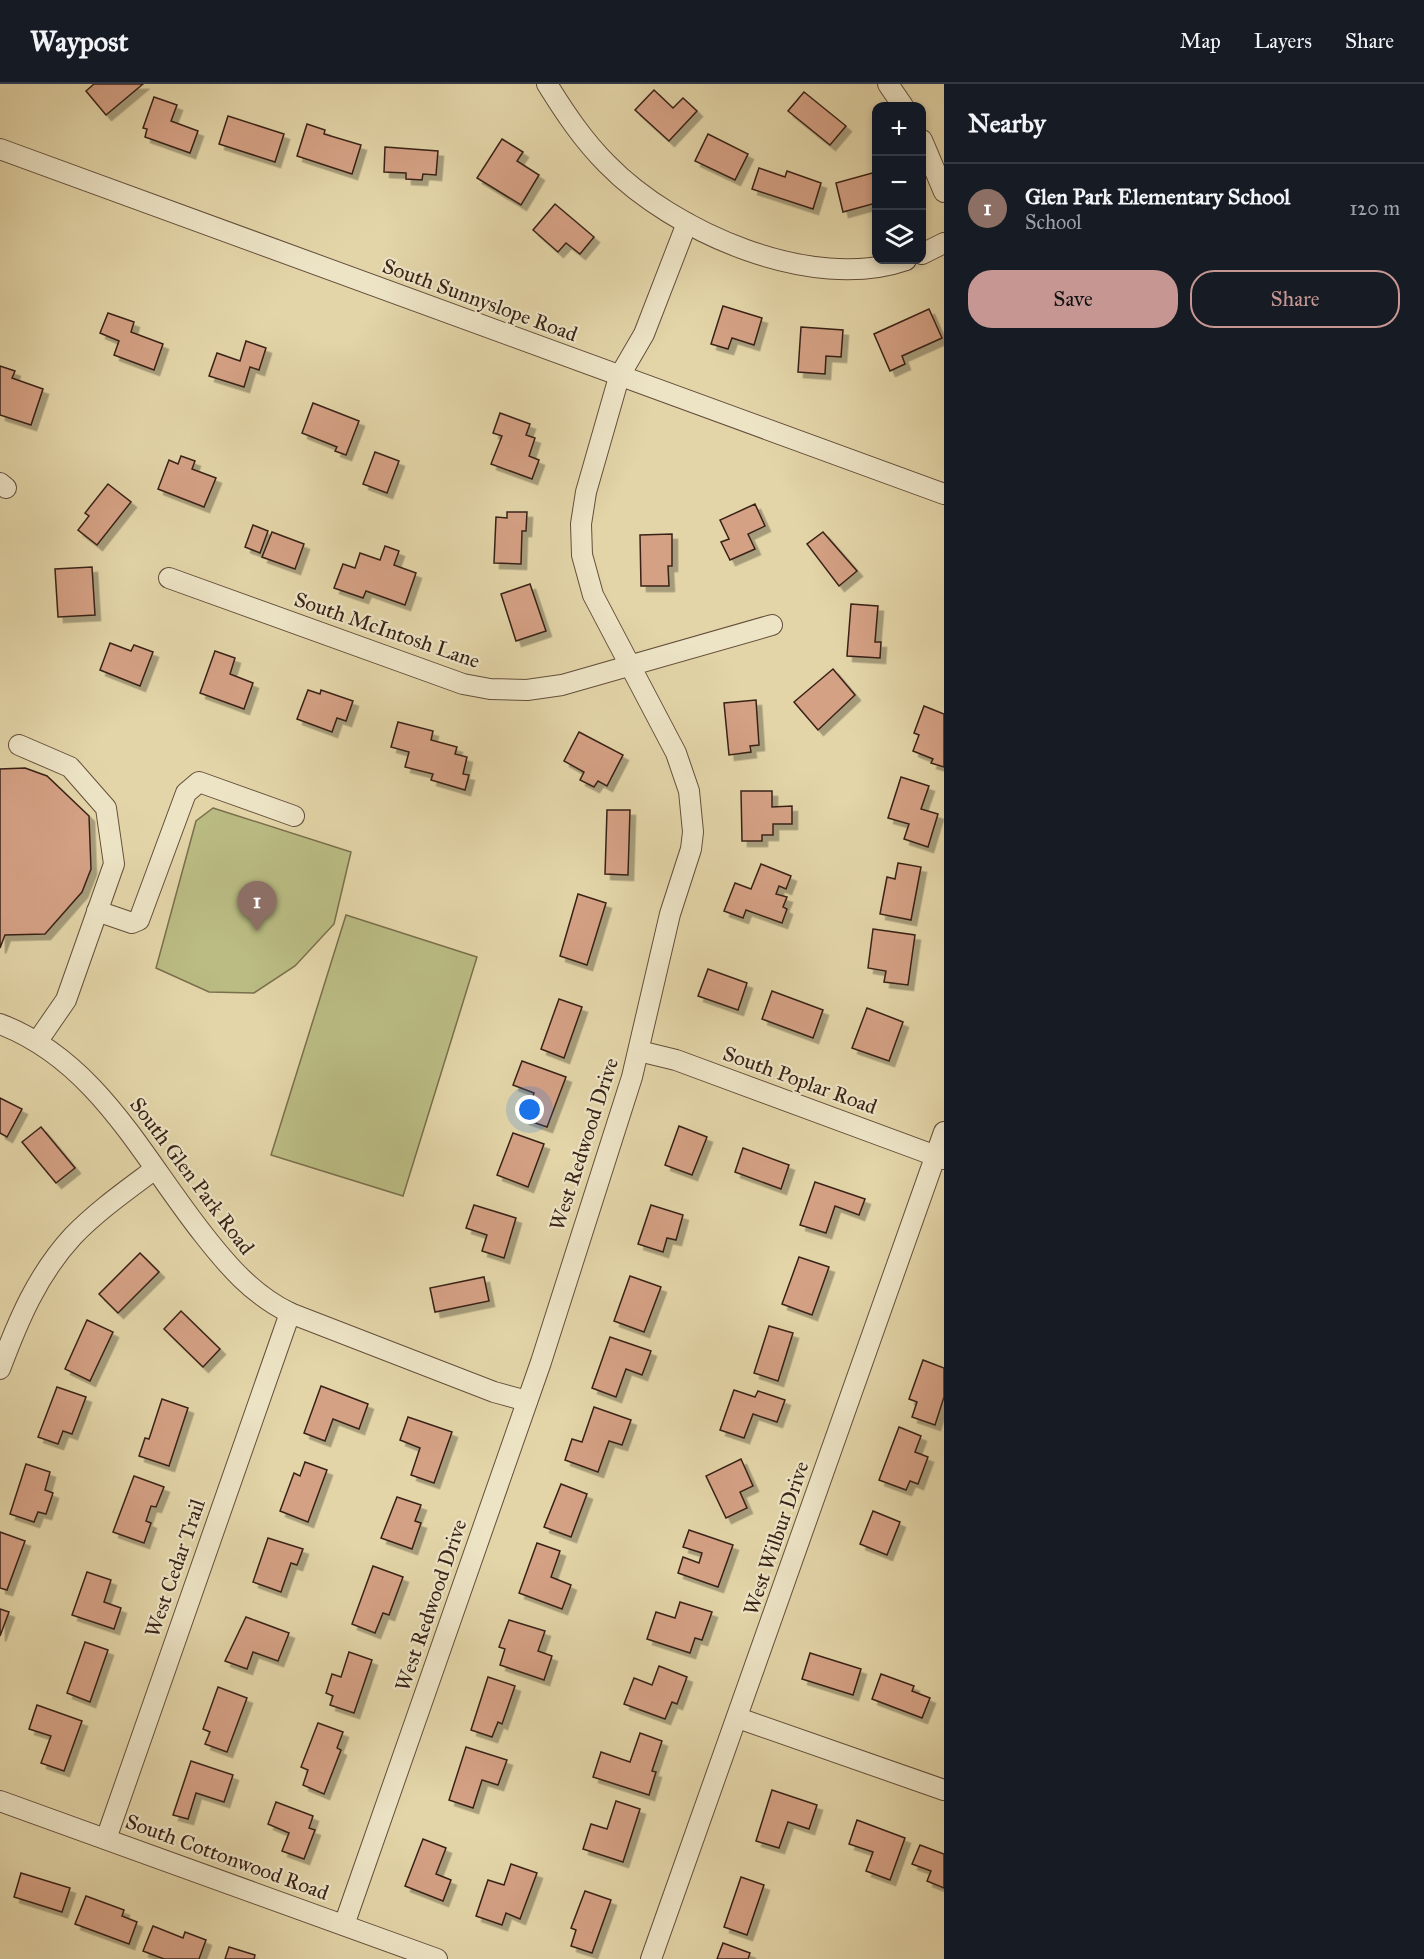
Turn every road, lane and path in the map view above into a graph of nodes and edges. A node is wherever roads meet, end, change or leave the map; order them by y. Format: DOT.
graph roads {
  1 [pos="547,84"];
  2 [pos="888,84"];
  3 [pos="900,102"];
  4 [pos="0,149"];
  5 [pos="926,151"];
  6 [pos="944,192"];
  7 [pos="687,223"];
  8 [pos="944,243"];
  9 [pos="926,252"];
  10 [pos="888,264"];
  11 [pos="620,376"];
  12 [pos="944,494"];
  13 [pos="169,578"];
  14 [pos="772,625"];
  15 [pos="630,666"];
  16 [pos="19,745"];
  17 [pos="294,816"];
  18 [pos="97,911"];
  19 [pos="0,1024"];
  20 [pos="37,1042"];
  21 [pos="639,1051"];
  22 [pos="944,1132"];
  23 [pos="940,1157"];
  24 [pos="155,1169"];
  25 [pos="290,1313"];
  26 [pos="0,1369"];
  27 [pos="527,1401"];
  28 [pos="738,1718"];
  29 [pos="944,1790"];
  30 [pos="0,1801"];
  31 [pos="106,1839"];
  32 [pos="344,1925"];
  33 [pos="437,1959"];
  34 [pos="651,1959"];
  1 -- 7 [label="street"];
  2 -- 3 [label="street"];
  4 -- 11 [label="street, South Sunnyslope Road"];
  5 -- 6 [label="street"];
  7 -- 10 [label="street"];
  7 -- 11 [label="street, West Redwood Drive"];
  8 -- 9 [label="street"];
  11 -- 12 [label="street, South Sunnyslope Road"];
  11 -- 15 [label="street, West Redwood Drive"];
  13 -- 15 [label="street, South McIntosh Lane"];
  14 -- 15 [label="street, South McIntosh Lane"];
  15 -- 21 [label="street, West Redwood Drive"];
  16 -- 18 [label="street"];
  17 -- 18 [label="street"];
  18 -- 20 [label="street"];
  19 -- 20 [label="street, South Glen Park Road"];
  20 -- 24 [label="street, South Glen Park Road"];
  21 -- 23 [label="street, South Poplar Road"];
  21 -- 27 [label="street, West Redwood Drive"];
  22 -- 23 [label="street, West Wilbur Drive"];
  23 -- 28 [label="street, West Wilbur Drive"];
  24 -- 25 [label="street, South Glen Park Road"];
  24 -- 26 [label="street"];
  25 -- 27 [label="street, South Glen Park Road"];
  25 -- 31 [label="street, West Cedar Trail"];
  27 -- 32 [label="street, West Redwood Drive"];
  28 -- 29 [label="street"];
  28 -- 34 [label="street, West Wilbur Drive"];
  30 -- 31 [label="street, South Cottonwood Road"];
  31 -- 32 [label="street, South Cottonwood Road"];
  32 -- 33 [label="street, South Cottonwood Road"];
}
